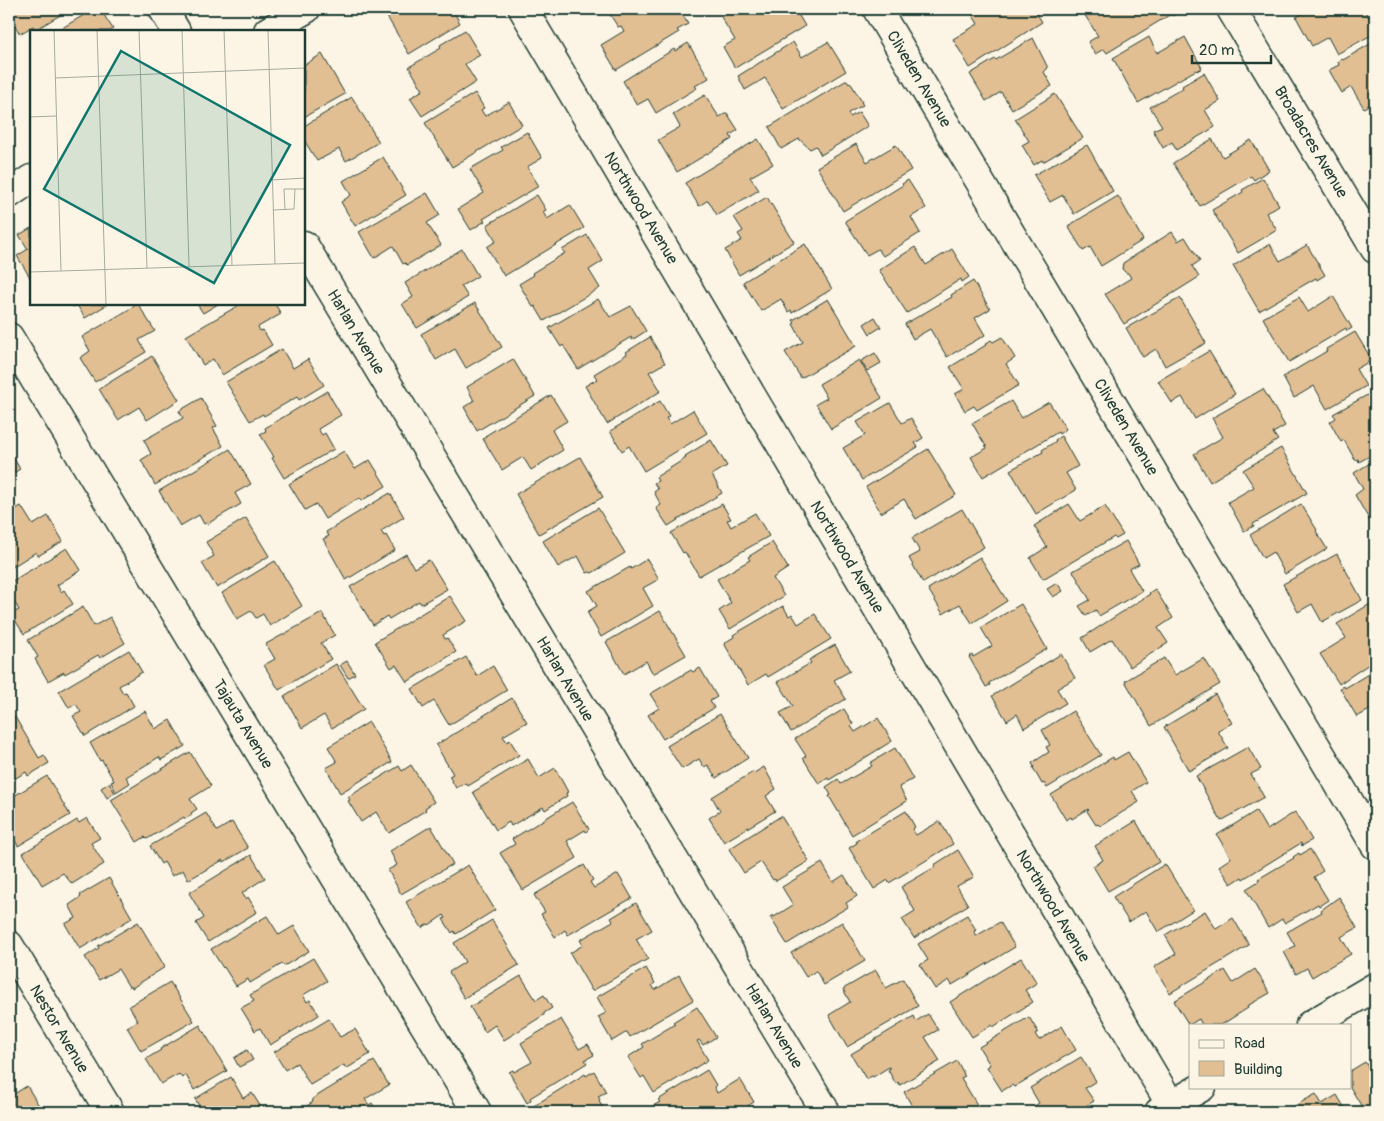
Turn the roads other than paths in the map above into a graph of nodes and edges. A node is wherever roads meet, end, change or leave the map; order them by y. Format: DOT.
graph roads {
  1 [pos="162,9"];
  2 [pos="306,9"];
  3 [pos="523,9"];
  4 [pos="877,9"];
  5 [pos="1231,9"];
  6 [pos="175,30"];
  7 [pos="270,30"];
  8 [pos="30,181"];
  9 [pos="9,194"];
  10 [pos="305,247"];
  11 [pos="1375,249"];
  12 [pos="9,336"];
  13 [pos="1375,845"];
  14 [pos="9,945"];
  15 [pos="1375,987"];
  16 [pos="1312,1024"];
  17 [pos="1200,1088"];
  18 [pos="1165,1109"];
  19 [pos="110,1112"];
  20 [pos="477,1112"];
  21 [pos="826,1112"];
  1 -- 6 [label="street"];
  2 -- 7 [label="street"];
  3 -- 18 [label="street, Northwood Avenue"];
  4 -- 13 [label="street, Cliveden Avenue"];
  5 -- 11 [label="street, Broadacres Avenue"];
  8 -- 9 [label="street"];
  10 -- 21 [label="street, Harlan Avenue"];
  12 -- 20 [label="street, Tajauta Avenue"];
  14 -- 19 [label="street, Nestor Avenue"];
  15 -- 16 [label="street"];
  17 -- 18 [label="street"];
}
